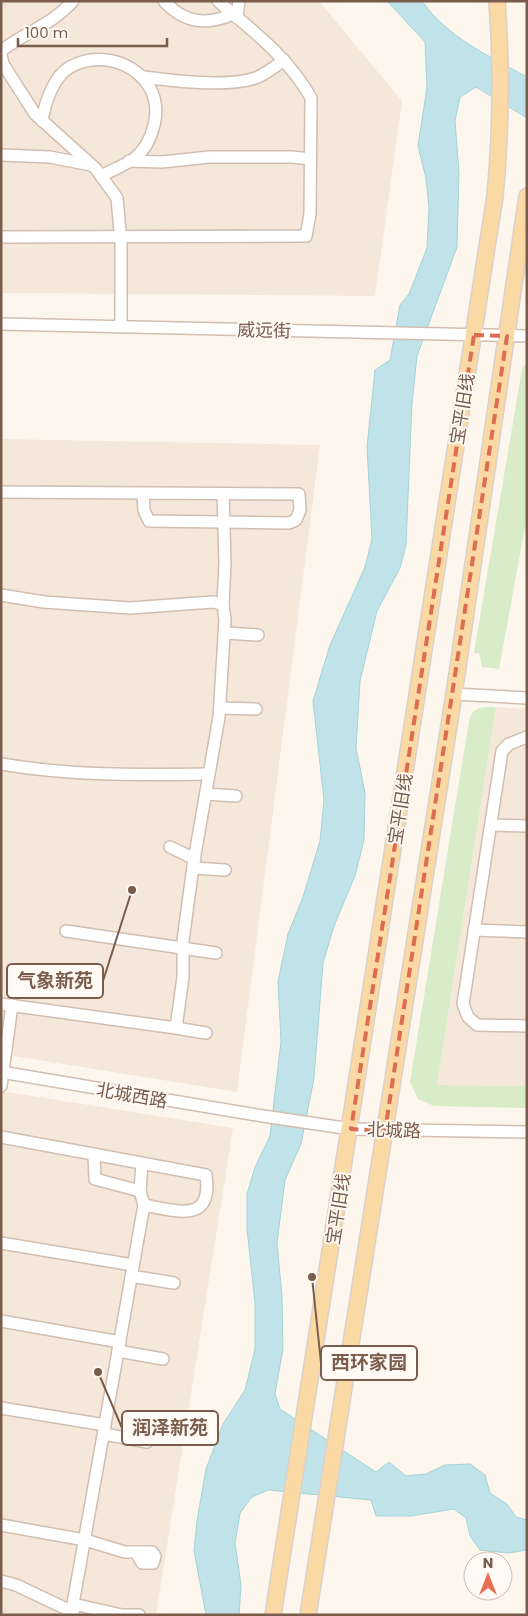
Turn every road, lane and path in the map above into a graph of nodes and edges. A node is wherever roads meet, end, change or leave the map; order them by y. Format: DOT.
graph roads {
  1 [pos="72,1"];
  2 [pos="164,1"];
  3 [pos="218,1"];
  4 [pos="239,1"];
  5 [pos="497,1"];
  6 [pos="235,16"];
  7 [pos="1,51"];
  8 [pos="284,60"];
  9 [pos="2,61"];
  10 [pos="144,77"];
  11 [pos="42,121"];
  12 [pos="1,155"];
  13 [pos="310,159"];
  14 [pos="129,161"];
  15 [pos="93,166"];
  16 [pos="101,176"];
  17 [pos="527,196"];
  18 [pos="1,237"];
  19 [pos="121,237"];
  20 [pos="1,324"];
  21 [pos="121,326"];
  22 [pos="474,335"];
  23 [pos="507,336"];
  24 [pos="527,336"];
  25 [pos="1,492"];
  26 [pos="143,493"];
  27 [pos="223,494"];
  28 [pos="224,522"];
  29 [pos="1,595"];
  30 [pos="223,604"];
  31 [pos="225,633"];
  32 [pos="258,635"];
  33 [pos="454,694"];
  34 [pos="527,698"];
  35 [pos="220,708"];
  36 [pos="256,709"];
  37 [pos="527,737"];
  38 [pos="1,764"];
  39 [pos="209,774"];
  40 [pos="206,794"];
  41 [pos="236,796"];
  42 [pos="491,824"];
  43 [pos="527,826"];
  44 [pos="170,847"];
  45 [pos="194,864"];
  46 [pos="224,870"];
  47 [pos="474,930"];
  48 [pos="66,931"];
  49 [pos="527,932"];
  50 [pos="183,949"];
  51 [pos="216,953"];
  52 [pos="7,1005"];
  53 [pos="527,1026"];
  54 [pos="176,1028"];
  55 [pos="206,1033"];
  56 [pos="2,1072"];
  57 [pos="1,1086"];
  58 [pos="262,1116"];
  59 [pos="351,1129"];
  60 [pos="385,1131"];
  61 [pos="527,1132"];
  62 [pos="1,1137"];
  63 [pos="94,1154"];
  64 [pos="142,1163"];
  65 [pos="140,1191"];
  66 [pos="144,1205"];
  67 [pos="1,1243"];
  68 [pos="132,1271"];
  69 [pos="174,1283"];
  70 [pos="1,1321"];
  71 [pos="119,1346"];
  72 [pos="163,1359"];
  73 [pos="1,1408"];
  74 [pos="104,1430"];
  75 [pos="147,1442"];
  76 [pos="1,1525"];
  77 [pos="85,1540"];
  78 [pos="136,1552"];
  79 [pos="1,1581"];
  80 [pos="73,1610"];
  81 [pos="122,1615"];
  82 [pos="139,1615"];
  83 [pos="273,1615"];
  84 [pos="308,1615"];
  1 -- 7 [label="street"];
  2 -- 6 [label="street"];
  3 -- 6 [label="street"];
  4 -- 6 [label="street"];
  5 -- 22 [label="main road, 宝平旧线"];
  6 -- 8 [label="street"];
  8 -- 10 [label="street"];
  8 -- 13 [label="street"];
  9 -- 11 [label="street"];
  10 -- 11 [label="street"];
  10 -- 14 [label="street"];
  11 -- 15 [label="street"];
  12 -- 15 [label="street"];
  13 -- 14 [label="street"];
  13 -- 19 [label="street"];
  14 -- 16 [label="street"];
  15 -- 16 [label="street"];
  16 -- 19 [label="street"];
  17 -- 23 [label="main road, 宝平旧线"];
  18 -- 19 [label="street"];
  19 -- 21 [label="street"];
  20 -- 21 [label="street, 威远街"];
  21 -- 22 [label="street, 威远街"];
  22 -- 23 [label="street, 威远街"];
  22 -- 59 [label="main road, 宝平旧线"];
  23 -- 24 [label="street, 威远街"];
  23 -- 33 [label="main road, 宝平旧线"];
  25 -- 26 [label="street"];
  26 -- 27 [label="street"];
  26 -- 28 [label="street"];
  27 -- 28 [label="street"];
  27 -- 28 [label="street"];
  28 -- 30 [label="street"];
  29 -- 30 [label="street"];
  30 -- 31 [label="street"];
  31 -- 32 [label="street"];
  31 -- 35 [label="street"];
  33 -- 34 [label="street"];
  33 -- 60 [label="main road, 宝平旧线"];
  35 -- 36 [label="street"];
  35 -- 39 [label="street"];
  37 -- 42 [label="street"];
  38 -- 39 [label="street"];
  39 -- 40 [label="street"];
  40 -- 41 [label="street"];
  40 -- 45 [label="street"];
  42 -- 43 [label="street"];
  42 -- 47 [label="street"];
  44 -- 45 [label="street"];
  45 -- 46 [label="street"];
  45 -- 50 [label="street"];
  47 -- 49 [label="street"];
  47 -- 53 [label="street"];
  48 -- 50 [label="street"];
  50 -- 51 [label="street"];
  50 -- 54 [label="street"];
  52 -- 54 [label="street"];
  52 -- 56 [label="street"];
  54 -- 55 [label="street"];
  56 -- 57 [label="street"];
  56 -- 58 [label="street, 北城西路"];
  58 -- 59 [label="street, 北城路"];
  59 -- 60 [label="street, 北城路"];
  59 -- 83 [label="main road, 宝平旧线"];
  60 -- 61 [label="street, 北城路"];
  60 -- 84 [label="main road, 宝平旧线"];
  62 -- 63 [label="street"];
  63 -- 64 [label="street"];
  63 -- 65 [label="street"];
  64 -- 65 [label="street"];
  64 -- 66 [label="street"];
  65 -- 66 [label="street"];
  66 -- 68 [label="street"];
  67 -- 68 [label="street"];
  68 -- 69 [label="street"];
  68 -- 71 [label="street"];
  70 -- 71 [label="street"];
  71 -- 72 [label="street"];
  71 -- 74 [label="street"];
  73 -- 74 [label="street"];
  74 -- 75 [label="street"];
  74 -- 77 [label="street"];
  76 -- 77 [label="street"];
  77 -- 78 [label="street"];
  77 -- 80 [label="street"];
  79 -- 80 [label="street"];
  80 -- 81 [label="street"];
  81 -- 82 [label="street"];
}
